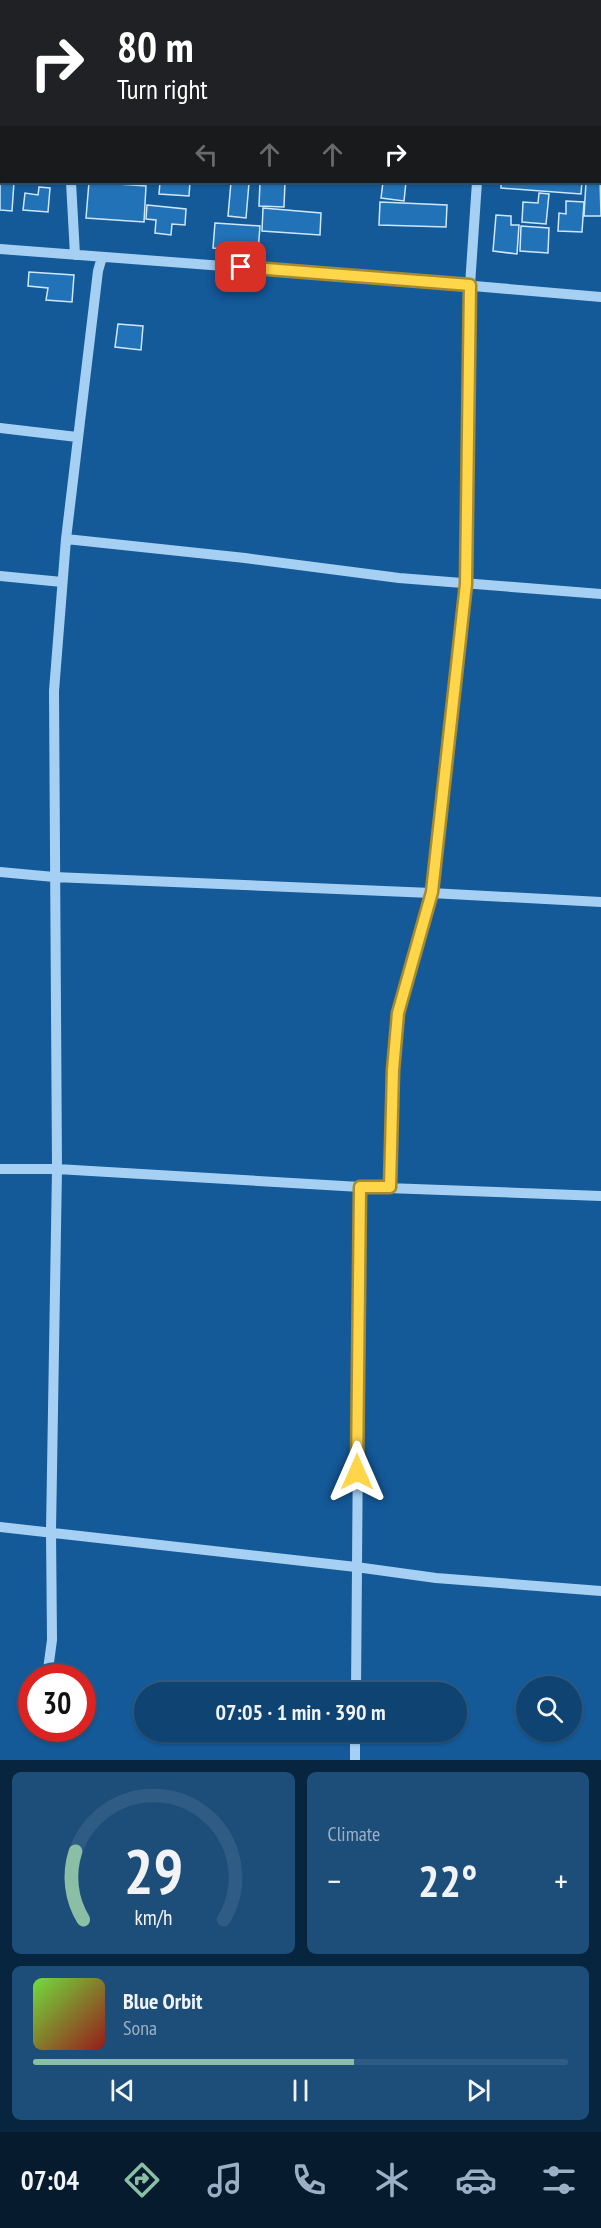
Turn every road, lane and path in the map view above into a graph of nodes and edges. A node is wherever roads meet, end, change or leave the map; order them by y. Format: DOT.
graph roads {
  1 [pos="72,183"];
  2 [pos="477,183"];
  3 [pos="0,249"];
  4 [pos="75,255"];
  5 [pos="102,257"];
  6 [pos="470,285"];
  7 [pos="601,297"];
  8 [pos="0,428"];
  9 [pos="77,436"];
  10 [pos="66,539"];
  11 [pos="0,576"];
  12 [pos="62,582"];
  13 [pos="466,584"];
  14 [pos="601,594"];
  15 [pos="0,872"];
  16 [pos="54,877"];
  17 [pos="432,892"];
  18 [pos="601,902"];
  19 [pos="0,1168"];
  20 [pos="57,1169"];
  21 [pos="360,1187"];
  22 [pos="390,1187"];
  23 [pos="601,1196"];
  24 [pos="0,1527"];
  25 [pos="51,1531"];
  26 [pos="357,1567"];
  27 [pos="601,1591"];
  28 [pos="49,1664"];
  29 [pos="356,1682"];
  30 [pos="355,1742"];
  31 [pos="355,1760"];
  1 -- 4 [label="street"];
  2 -- 6 [label="street"];
  3 -- 4 [label="street"];
  4 -- 5 [label="street"];
  5 -- 6 [label="street"];
  5 -- 9 [label="street"];
  6 -- 7 [label="street"];
  6 -- 13 [label="street"];
  8 -- 9 [label="street"];
  9 -- 10 [label="street"];
  10 -- 12 [label="street"];
  10 -- 13 [label="street"];
  11 -- 12 [label="street"];
  12 -- 16 [label="street"];
  13 -- 14 [label="street"];
  13 -- 17 [label="street"];
  15 -- 16 [label="street"];
  16 -- 17 [label="street"];
  16 -- 20 [label="street"];
  17 -- 18 [label="street"];
  17 -- 22 [label="street"];
  19 -- 20 [label="street"];
  20 -- 21 [label="street"];
  20 -- 25 [label="street"];
  21 -- 22 [label="street"];
  21 -- 26 [label="street"];
  22 -- 23 [label="street"];
  24 -- 25 [label="street"];
  25 -- 26 [label="street"];
  25 -- 28 [label="street"];
  26 -- 27 [label="street"];
  26 -- 29 [label="street"];
  30 -- 31 [label="street"];
}
